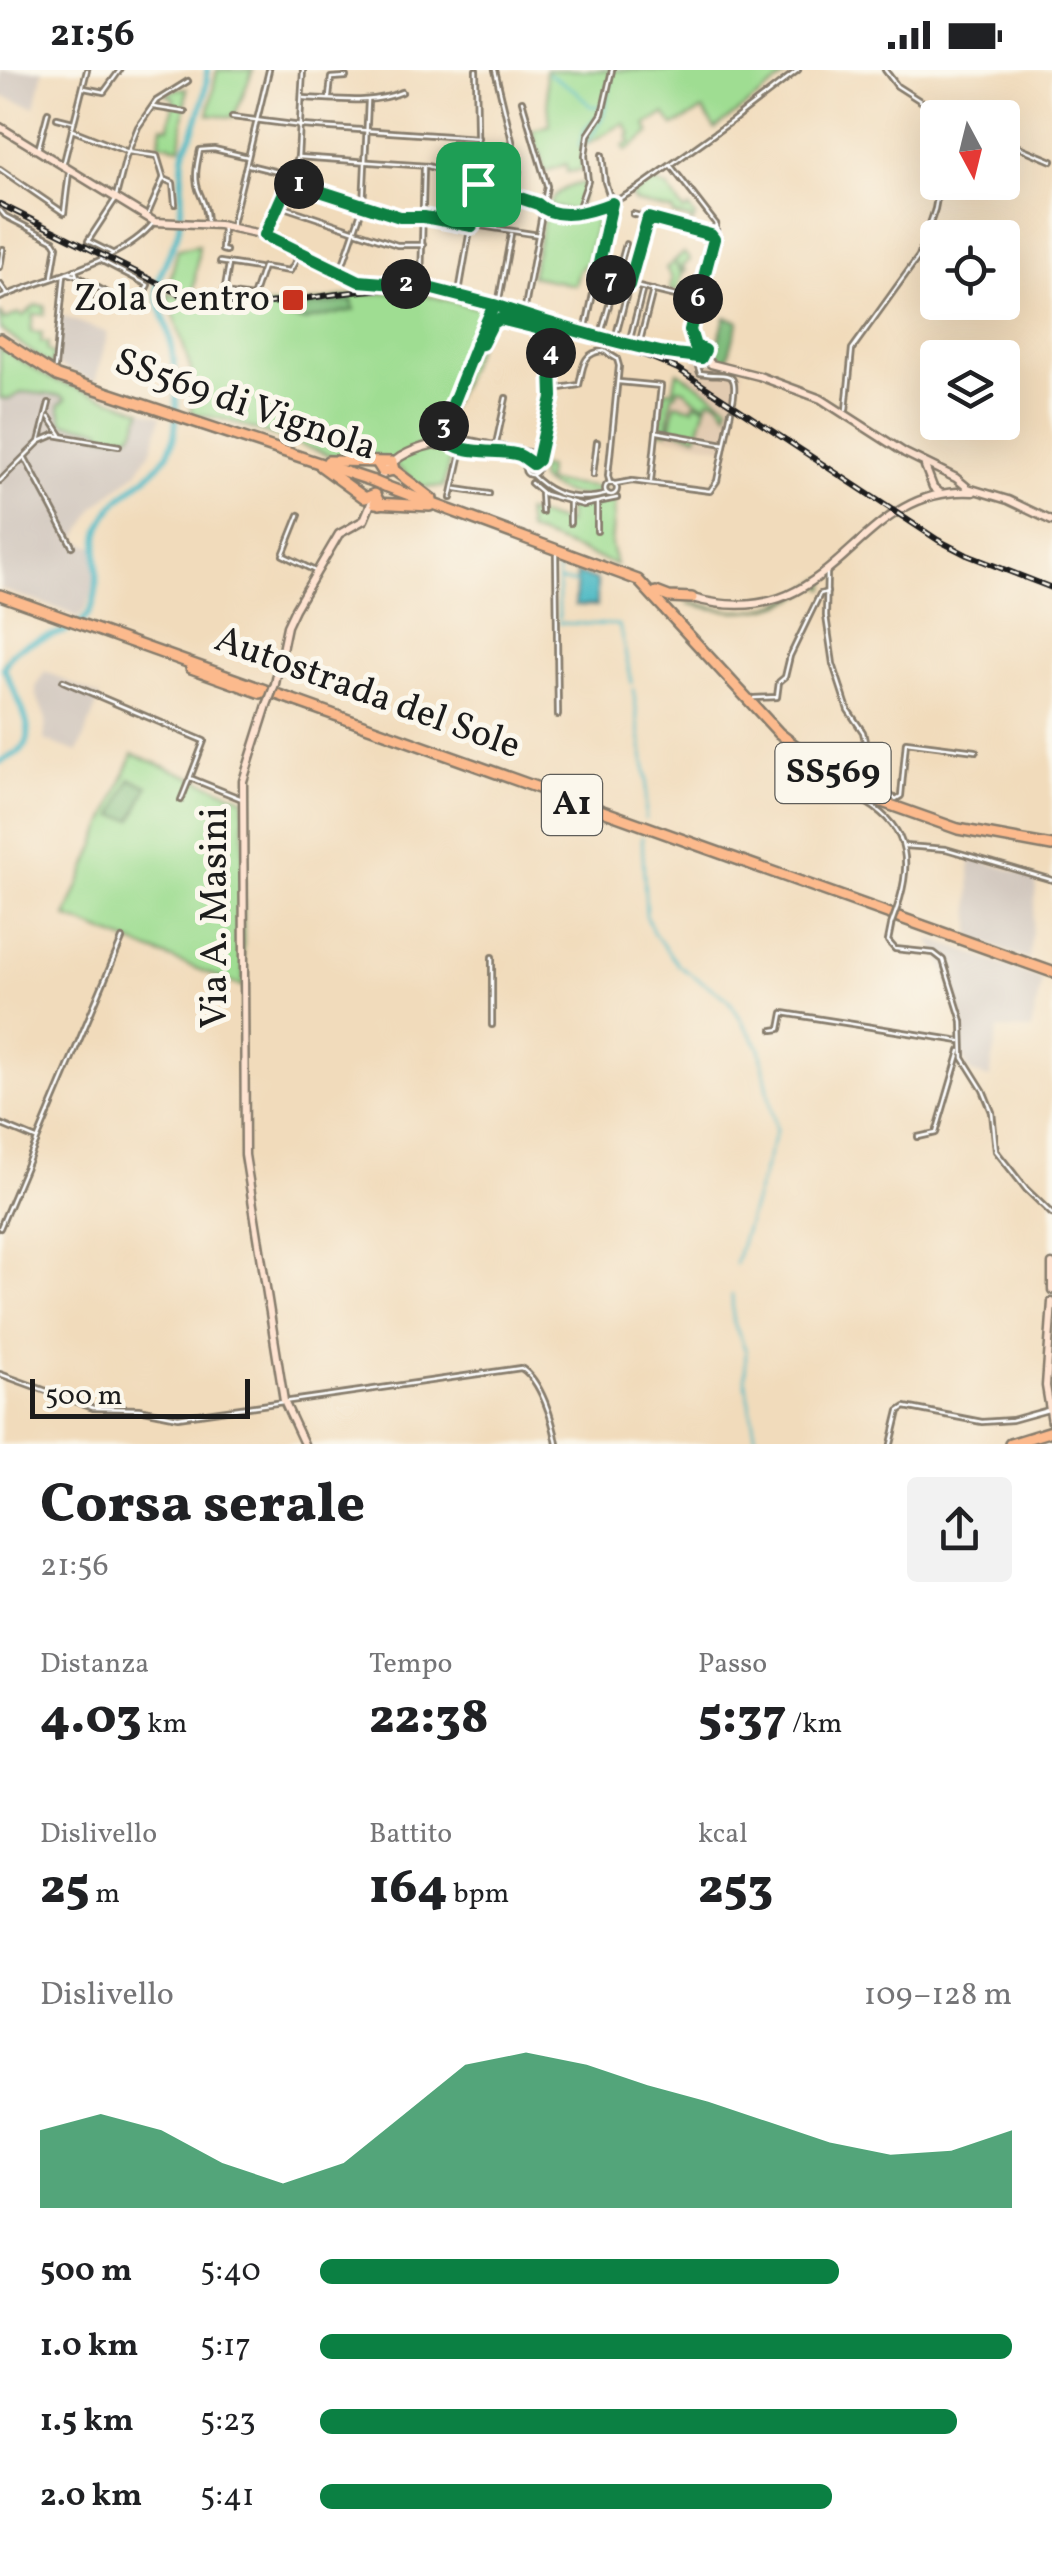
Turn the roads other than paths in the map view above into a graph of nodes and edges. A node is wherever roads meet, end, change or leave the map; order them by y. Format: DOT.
graph roads {
  1 [pos="87,70"];
  2 [pos="120,70"];
  3 [pos="269,70"];
  4 [pos="304,70"];
  5 [pos="476,70"];
  6 [pos="494,70"];
  7 [pos="612,70"];
  8 [pos="798,70"];
  9 [pos="885,70"];
  10 [pos="346,78"];
  11 [pos="188,82"];
  12 [pos="82,88"];
  13 [pos="402,92"];
  14 [pos="303,98"];
  15 [pos="329,99"];
  16 [pos="920,100"];
  17 [pos="368,101"];
  18 [pos="522,101"];
  19 [pos="152,106"];
  20 [pos="48,112"];
  21 [pos="185,112"];
  22 [pos="232,117"];
  23 [pos="57,118"];
  24 [pos="258,120"];
  25 [pos="74,122"];
  26 [pos="302,126"];
  27 [pos="0,128"];
  28 [pos="72,130"];
  29 [pos="367,130"];
  30 [pos="478,138"];
  31 [pos="1020,148"];
  32 [pos="38,152"];
  33 [pos="128,152"];
  34 [pos="602,156"];
  35 [pos="298,157"];
  36 [pos="249,158"];
  37 [pos="1052,161"];
  38 [pos="366,162"];
  39 [pos="247,165"];
  40 [pos="670,165"];
  41 [pos="424,166"];
  42 [pos="66,169"];
  43 [pos="0,170"];
  44 [pos="290,178"];
  45 [pos="164,180"];
  46 [pos="478,184"];
  47 [pos="515,196"];
  48 [pos="115,200"];
  49 [pos="935,200"];
  50 [pos="612,203"];
  51 [pos="175,204"];
  52 [pos="278,205"];
  53 [pos="362,206"];
  54 [pos="545,208"];
  55 [pos="0,210"];
  56 [pos="633,214"];
  57 [pos="581,216"];
  58 [pos="424,217"];
  59 [pos="648,218"];
  60 [pos="151,219"];
  61 [pos="207,223"];
  62 [pos="227,226"];
  63 [pos="472,226"];
  64 [pos="354,230"];
  65 [pos="512,233"];
  66 [pos="265,235"];
  67 [pos="714,236"];
  68 [pos="537,237"];
  69 [pos="626,244"];
  70 [pos="423,245"];
  71 [pos="3,249"];
  72 [pos="224,250"];
  73 [pos="300,252"];
  74 [pos="104,253"];
  75 [pos="99,259"];
  76 [pos="220,262"];
  77 [pos="229,264"];
  78 [pos="0,268"];
  79 [pos="261,269"];
  80 [pos="75,270"];
  81 [pos="65,273"];
  82 [pos="340,273"];
  83 [pos="77,276"];
  84 [pos="52,277"];
  85 [pos="596,277"];
  86 [pos="616,281"];
  87 [pos="0,284"];
  88 [pos="630,284"];
  89 [pos="95,286"];
  90 [pos="421,286"];
  91 [pos="654,290"];
  92 [pos="144,291"];
  93 [pos="642,292"];
  94 [pos="8,294"];
  95 [pos="458,294"];
  96 [pos="0,298"];
  97 [pos="88,305"];
  98 [pos="129,305"];
  99 [pos="495,306"];
  100 [pos="695,311"];
  101 [pos="524,314"];
  102 [pos="585,334"];
  103 [pos="1,336"];
  104 [pos="600,338"];
  105 [pos="615,341"];
  106 [pos="628,344"];
  107 [pos="478,346"];
  108 [pos="638,346"];
  109 [pos="697,353"];
  110 [pos="55,367"];
  111 [pos="618,382"];
  112 [pos="551,390"];
  113 [pos="506,398"];
  114 [pos="733,401"];
  115 [pos="49,404"];
  116 [pos="731,411"];
  117 [pos="846,413"];
  118 [pos="48,415"];
  119 [pos="656,432"];
  120 [pos="62,436"];
  121 [pos="456,437"];
  122 [pos="441,439"];
  123 [pos="464,439"];
  124 [pos="39,442"];
  125 [pos="598,442"];
  126 [pos="724,444"];
  127 [pos="119,446"];
  128 [pos="495,446"];
  129 [pos="462,448"];
  130 [pos="301,455"];
  131 [pos="538,457"];
  132 [pos="25,458"];
  133 [pos="524,458"];
  134 [pos="922,462"];
  135 [pos="387,467"];
  136 [pos="525,468"];
  137 [pos="534,468"];
  138 [pos="938,470"];
  139 [pos="593,475"];
  140 [pos="930,479"];
  141 [pos="0,481"];
  142 [pos="531,483"];
  143 [pos="651,483"];
  144 [pos="614,485"];
  145 [pos="453,489"];
  146 [pos="605,489"];
  147 [pos="541,492"];
  148 [pos="941,493"];
  149 [pos="980,493"];
  150 [pos="489,494"];
  151 [pos="608,494"];
  152 [pos="599,496"];
  153 [pos="617,498"];
  154 [pos="373,500"];
  155 [pos="570,501"];
  156 [pos="596,502"];
  157 [pos="449,503"];
  158 [pos="908,504"];
  159 [pos="542,512"];
  160 [pos="299,514"];
  161 [pos="1052,521"];
  162 [pos="570,523"];
  163 [pos="598,531"];
  164 [pos="72,546"];
  165 [pos="556,554"];
  166 [pos="827,570"];
  167 [pos="317,572"];
  168 [pos="649,588"];
  169 [pos="828,592"];
  170 [pos="0,597"];
  171 [pos="692,598"];
  172 [pos="680,624"];
  173 [pos="63,681"];
  174 [pos="754,698"];
  175 [pos="558,715"];
  176 [pos="976,751"];
  177 [pos="190,778"];
  178 [pos="858,798"];
  179 [pos="181,800"];
  180 [pos="243,800"];
  181 [pos="1052,845"];
  182 [pos="905,846"];
  183 [pos="1052,880"];
  184 [pos="122,939"];
  185 [pos="492,958"];
  186 [pos="1052,975"];
  187 [pos="492,1025"];
  188 [pos="773,1030"];
  189 [pos="962,1042"];
  190 [pos="961,1050"];
  191 [pos="0,1124"];
  192 [pos="918,1137"];
  193 [pos="37,1140"];
  194 [pos="1052,1214"];
  195 [pos="0,1228"];
  196 [pos="1052,1264"];
  197 [pos="1052,1290"];
  198 [pos="1052,1302"];
  199 [pos="1052,1331"];
  200 [pos="0,1374"];
  201 [pos="284,1401"];
  202 [pos="1050,1416"];
  203 [pos="1052,1434"];
  204 [pos="304,1444"];
  205 [pos="557,1444"];
  206 [pos="891,1444"];
  207 [pos="1010,1444"];
  208 [pos="1029,1444"];
  1 -- 12 [label="street"];
  2 -- 12 [label="street"];
  3 -- 24 [label="street"];
  4 -- 14 [label="street"];
  5 -- 30 [label="street"];
  6 -- 47 [label="street"];
  7 -- 57 [label="street"];
  8 -- 40 [label="street"];
  9 -- 16 [label="street"];
  10 -- 15 [label="street"];
  11 -- 19 [label="street"];
  12 -- 25 [label="street"];
  13 -- 17 [label="street"];
  14 -- 15 [label="street"];
  14 -- 26 [label="street"];
  15 -- 17 [label="street"];
  17 -- 29 [label="street"];
  18 -- 54 [label="street"];
  19 -- 21 [label="street"];
  19 -- 33 [label="street"];
  20 -- 32 [label="street"];
  22 -- 24 [label="street"];
  23 -- 25 [label="street"];
  24 -- 26 [label="street"];
  24 -- 36 [label="street"];
  25 -- 28 [label="street"];
  26 -- 29 [label="street"];
  26 -- 35 [label="street"];
  27 -- 32 [label="main road"];
  28 -- 33 [label="street"];
  28 -- 42 [label="street"];
  29 -- 30 [label="street"];
  29 -- 38 [label="street"];
  30 -- 46 [label="street"];
  31 -- 37 [label="street"];
  32 -- 42 [label="main road"];
  33 -- 45 [label="street"];
  33 -- 48 [label="street"];
  34 -- 50 [label="street"];
  35 -- 38 [label="street"];
  35 -- 44 [label="street"];
  36 -- 39 [label="street"];
  36 -- 61 [label="street"];
  38 -- 41 [label="street"];
  38 -- 53 [label="street"];
  39 -- 44 [label="street"];
  39 -- 62 [label="street"];
  40 -- 50 [label="street"];
  40 -- 67 [label="street"];
  41 -- 46 [label="street"];
  41 -- 58 [label="street"];
  42 -- 43 [label="street"];
  42 -- 48 [label="main road"];
  44 -- 52 [label="street"];
  44 -- 53 [label="street"];
  45 -- 51 [label="street"];
  45 -- 60 [label="street"];
  46 -- 47 [label="street"];
  46 -- 63 [label="street"];
  47 -- 54 [label="street"];
  48 -- 60 [label="main road"];
  48 -- 74 [label="street"];
  49 -- 117 [label="street"];
  50 -- 57 [label="street"];
  50 -- 85 [label="street"];
  52 -- 64 [label="street"];
  52 -- 66 [label="street"];
  53 -- 58 [label="street"];
  53 -- 64 [label="street"];
  54 -- 57 [label="street"];
  54 -- 68 [label="street"];
  55 -- 84 [label="street"];
  56 -- 59 [label="street"];
  58 -- 63 [label="street"];
  58 -- 70 [label="street"];
  59 -- 67 [label="street"];
  59 -- 88 [label="street"];
  60 -- 61 [label="main road"];
  60 -- 74 [label="street"];
  61 -- 62 [label="main road"];
  62 -- 66 [label="main road"];
  62 -- 72 [label="street"];
  63 -- 65 [label="street"];
  63 -- 95 [label="street"];
  64 -- 70 [label="street"];
  64 -- 82 [label="street"];
  65 -- 68 [label="street"];
  65 -- 99 [label="street"];
  66 -- 73 [label="main road"];
  67 -- 100 [label="street"];
  68 -- 101 [label="street"];
  69 -- 86 [label="street"];
  70 -- 90 [label="street"];
  71 -- 78 [label="street"];
  73 -- 79 [label="street"];
  73 -- 82 [label="main road"];
  74 -- 75 [label="street"];
  75 -- 80 [label="street"];
  75 -- 92 [label="street"];
  76 -- 77 [label="street"];
  77 -- 79 [label="street"];
  77 -- 79 [label="street"];
  80 -- 81 [label="street"];
  80 -- 83 [label="street"];
  81 -- 83 [label="street"];
  81 -- 84 [label="street"];
  81 -- 110 [label="street"];
  82 -- 90 [label="main road"];
  83 -- 89 [label="street"];
  84 -- 94 [label="street"];
  85 -- 86 [label="street"];
  85 -- 102 [label="street"];
  86 -- 88 [label="street"];
  86 -- 104 [label="street"];
  87 -- 94 [label="street"];
  88 -- 91 [label="street"];
  88 -- 105 [label="street"];
  89 -- 97 [label="street"];
  89 -- 98 [label="street"];
  90 -- 95 [label="main road"];
  91 -- 100 [label="street"];
  91 -- 108 [label="street"];
  93 -- 106 [label="street"];
  94 -- 96 [label="street"];
  95 -- 99 [label="main road"];
  99 -- 101 [label="main road"];
  99 -- 107 [label="main road"];
  100 -- 109 [label="street"];
  101 -- 102 [label="main road"];
  102 -- 104 [label="main road"];
  103 -- 130 [label="highway, SS569 di Vignola / SS569"];
  104 -- 105 [label="main road"];
  105 -- 106 [label="main road"];
  106 -- 108 [label="main road"];
  107 -- 112 [label="street"];
  107 -- 122 [label="main road"];
  108 -- 109 [label="main road"];
  109 -- 114 [label="street"];
  109 -- 117 [label="main road"];
  111 -- 112 [label="street"];
  111 -- 119 [label="street"];
  111 -- 144 [label="street"];
  112 -- 131 [label="street"];
  113 -- 128 [label="street"];
  115 -- 118 [label="street"];
  116 -- 126 [label="street"];
  117 -- 134 [label="main road"];
  118 -- 120 [label="street"];
  118 -- 124 [label="street"];
  119 -- 126 [label="street"];
  119 -- 143 [label="street"];
  120 -- 124 [label="street"];
  120 -- 127 [label="street"];
  121 -- 123 [label="street"];
  122 -- 129 [label="street"];
  122 -- 135 [label="main road"];
  123 -- 128 [label="street"];
  123 -- 129 [label="street"];
  124 -- 132 [label="street"];
  125 -- 139 [label="street"];
  126 -- 143 [label="street"];
  128 -- 131 [label="street"];
  129 -- 133 [label="street"];
  129 -- 145 [label="street"];
  130 -- 135 [label="highway"];
  130 -- 154 [label="highway"];
  130 -- 157 [label="highway, SS569 di Vignola / SS569, bridge"];
  131 -- 137 [label="street"];
  132 -- 141 [label="street"];
  132 -- 164 [label="street"];
  133 -- 136 [label="street"];
  133 -- 137 [label="street"];
  134 -- 138 [label="main road"];
  134 -- 140 [label="main road"];
  135 -- 154 [label="main road, Via A. Masini"];
  135 -- 157 [label="highway"];
  136 -- 137 [label="street"];
  136 -- 137 [label="street"];
  137 -- 152 [label="street"];
  138 -- 148 [label="main road"];
  138 -- 149 [label="main road"];
  140 -- 148 [label="main road"];
  140 -- 158 [label="main road"];
  142 -- 147 [label="street"];
  143 -- 144 [label="street"];
  144 -- 146 [label="street"];
  144 -- 151 [label="street"];
  145 -- 150 [label="street"];
  145 -- 157 [label="street"];
  146 -- 151 [label="street"];
  146 -- 152 [label="street"];
  147 -- 155 [label="street"];
  147 -- 159 [label="street"];
  148 -- 149 [label="main road"];
  148 -- 158 [label="main road"];
  149 -- 161 [label="main road"];
  151 -- 152 [label="street"];
  153 -- 156 [label="street"];
  154 -- 157 [label="highway"];
  154 -- 167 [label="main road, Via A. Masini"];
  155 -- 156 [label="street"];
  155 -- 162 [label="street"];
  156 -- 163 [label="street"];
  157 -- 168 [label="highway, SS569 di Vignola / SS569"];
  158 -- 166 [label="main road"];
  160 -- 167 [label="street"];
  165 -- 175 [label="street"];
  166 -- 169 [label="street"];
  166 -- 171 [label="main road"];
  167 -- 180 [label="main road, Via A. Masini, bridge"];
  168 -- 171 [label="highway, SS569"];
  168 -- 172 [label="highway, SS569 di Vignola / SS569"];
  169 -- 174 [label="street"];
  169 -- 176 [label="street"];
  170 -- 186 [label="highway, Autostrada del Sole / A1"];
  171 -- 172 [label="highway"];
  172 -- 181 [label="highway, SS569 di Vignola / SS569"];
  173 -- 177 [label="street"];
  177 -- 179 [label="street"];
  177 -- 180 [label="street"];
  178 -- 182 [label="street"];
  180 -- 201 [label="main road, Via A. Masini"];
  182 -- 183 [label="street"];
  182 -- 189 [label="street, bridge"];
  184 -- 193 [label="street"];
  185 -- 187 [label="street"];
  188 -- 189 [label="street"];
  189 -- 190 [label="street"];
  190 -- 192 [label="street"];
  190 -- 194 [label="street"];
  191 -- 193 [label="street"];
  193 -- 195 [label="street"];
  196 -- 197 [label="main road"];
  198 -- 199 [label="main road"];
  199 -- 202 [label="main road"];
  200 -- 201 [label="street"];
  201 -- 204 [label="main road, Via A. Masini"];
  201 -- 205 [label="street"];
  202 -- 206 [label="street"];
  203 -- 207 [label="highway"];
  203 -- 208 [label="highway"];
}
